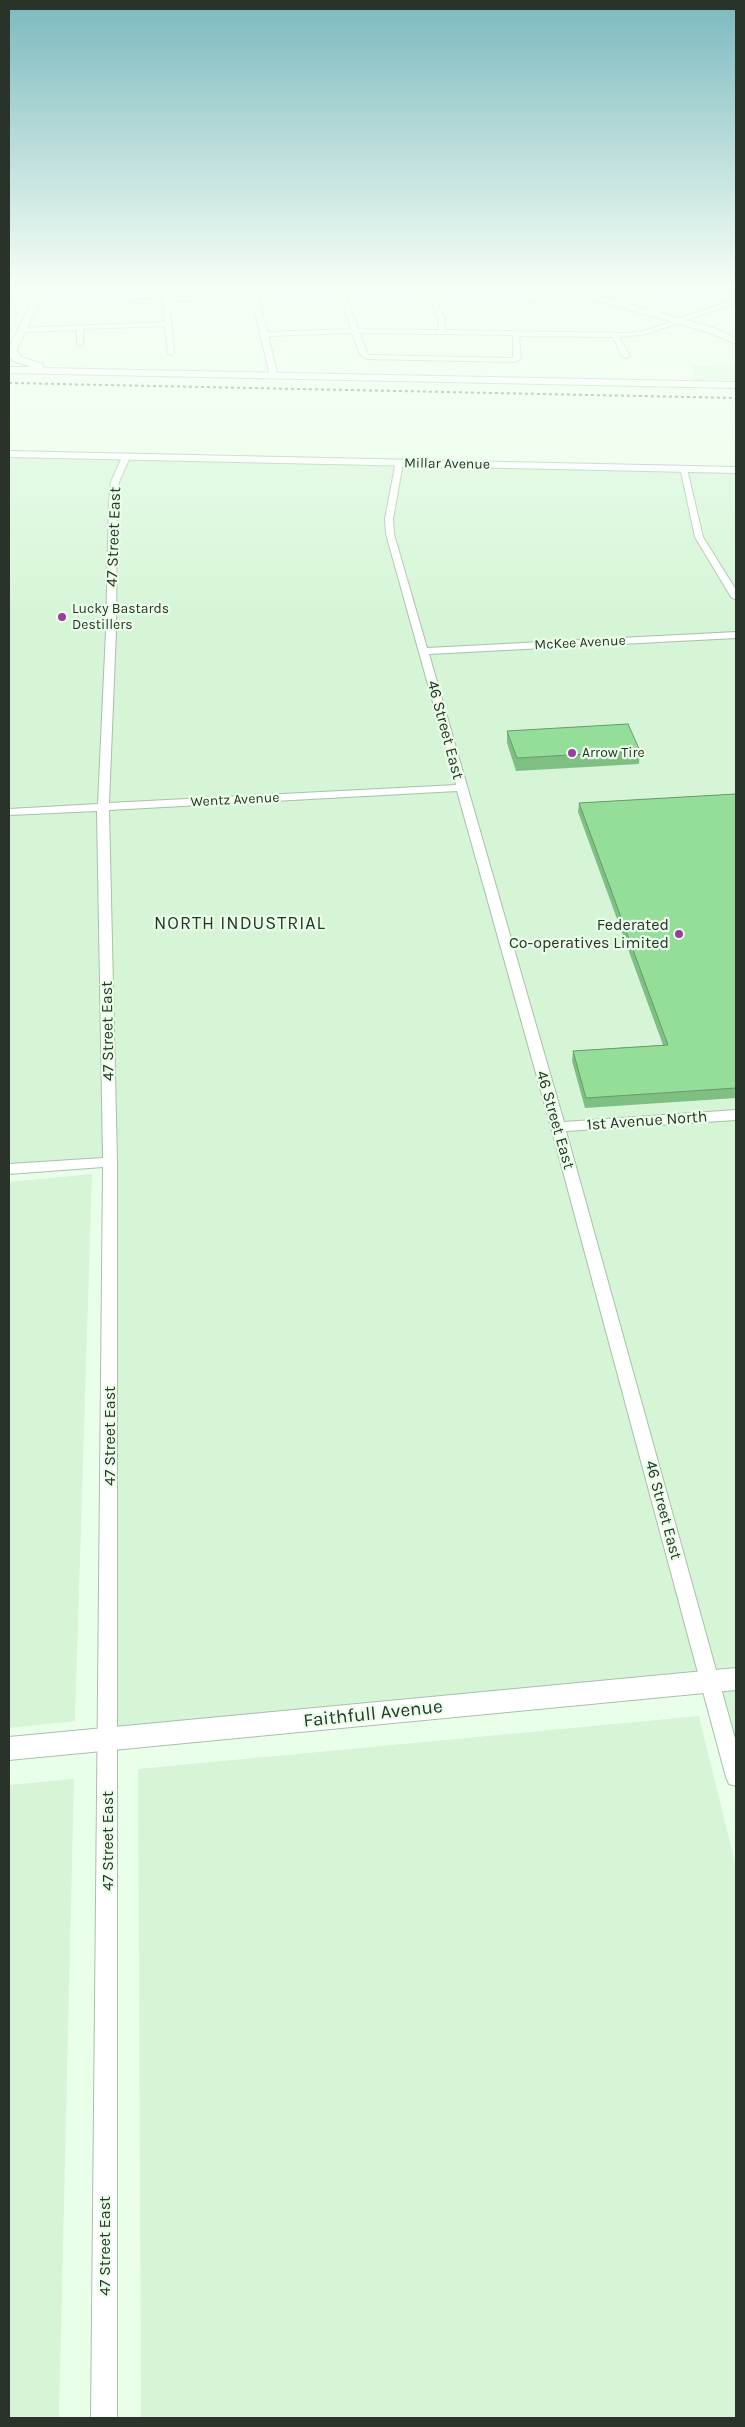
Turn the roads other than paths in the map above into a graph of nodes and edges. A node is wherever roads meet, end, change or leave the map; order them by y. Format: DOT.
graph roads {
  1 [pos="9,454"];
  2 [pos="126,457"];
  3 [pos="399,463"];
  4 [pos="683,469"];
  5 [pos="736,470"];
  6 [pos="736,597"];
  7 [pos="736,635"];
  8 [pos="424,651"];
  9 [pos="460,788"];
  10 [pos="103,807"];
  11 [pos="9,812"];
  12 [pos="736,1115"];
  13 [pos="558,1127"];
  14 [pos="110,1162"];
  15 [pos="9,1169"];
  16 [pos="736,1679"];
  17 [pos="710,1682"];
  18 [pos="109,1740"];
  19 [pos="9,1749"];
  20 [pos="736,1777"];
  21 [pos="104,2418"];
  1 -- 2 [label="street, Millar Avenue"];
  2 -- 3 [label="street, Millar Avenue"];
  2 -- 10 [label="street, 47 Street East"];
  3 -- 4 [label="street, Millar Avenue"];
  3 -- 8 [label="street, 46 Street East"];
  4 -- 5 [label="street, Millar Avenue"];
  4 -- 6 [label="street"];
  7 -- 8 [label="street, McKee Avenue"];
  8 -- 9 [label="street, 46 Street East"];
  9 -- 10 [label="street, Wentz Avenue"];
  9 -- 13 [label="street, 46 Street East"];
  10 -- 11 [label="street, Wentz Avenue"];
  10 -- 14 [label="street, 47 Street East"];
  12 -- 13 [label="street, 1st Avenue North"];
  13 -- 17 [label="street, 46 Street East"];
  14 -- 15 [label="street"];
  14 -- 18 [label="street, 47 Street East"];
  16 -- 17 [label="street, Faithfull Avenue"];
  17 -- 18 [label="street, Faithfull Avenue"];
  17 -- 20 [label="street, 46 Street East"];
  18 -- 19 [label="street, Faithfull Avenue"];
  18 -- 21 [label="street, 47 Street East"];
}
